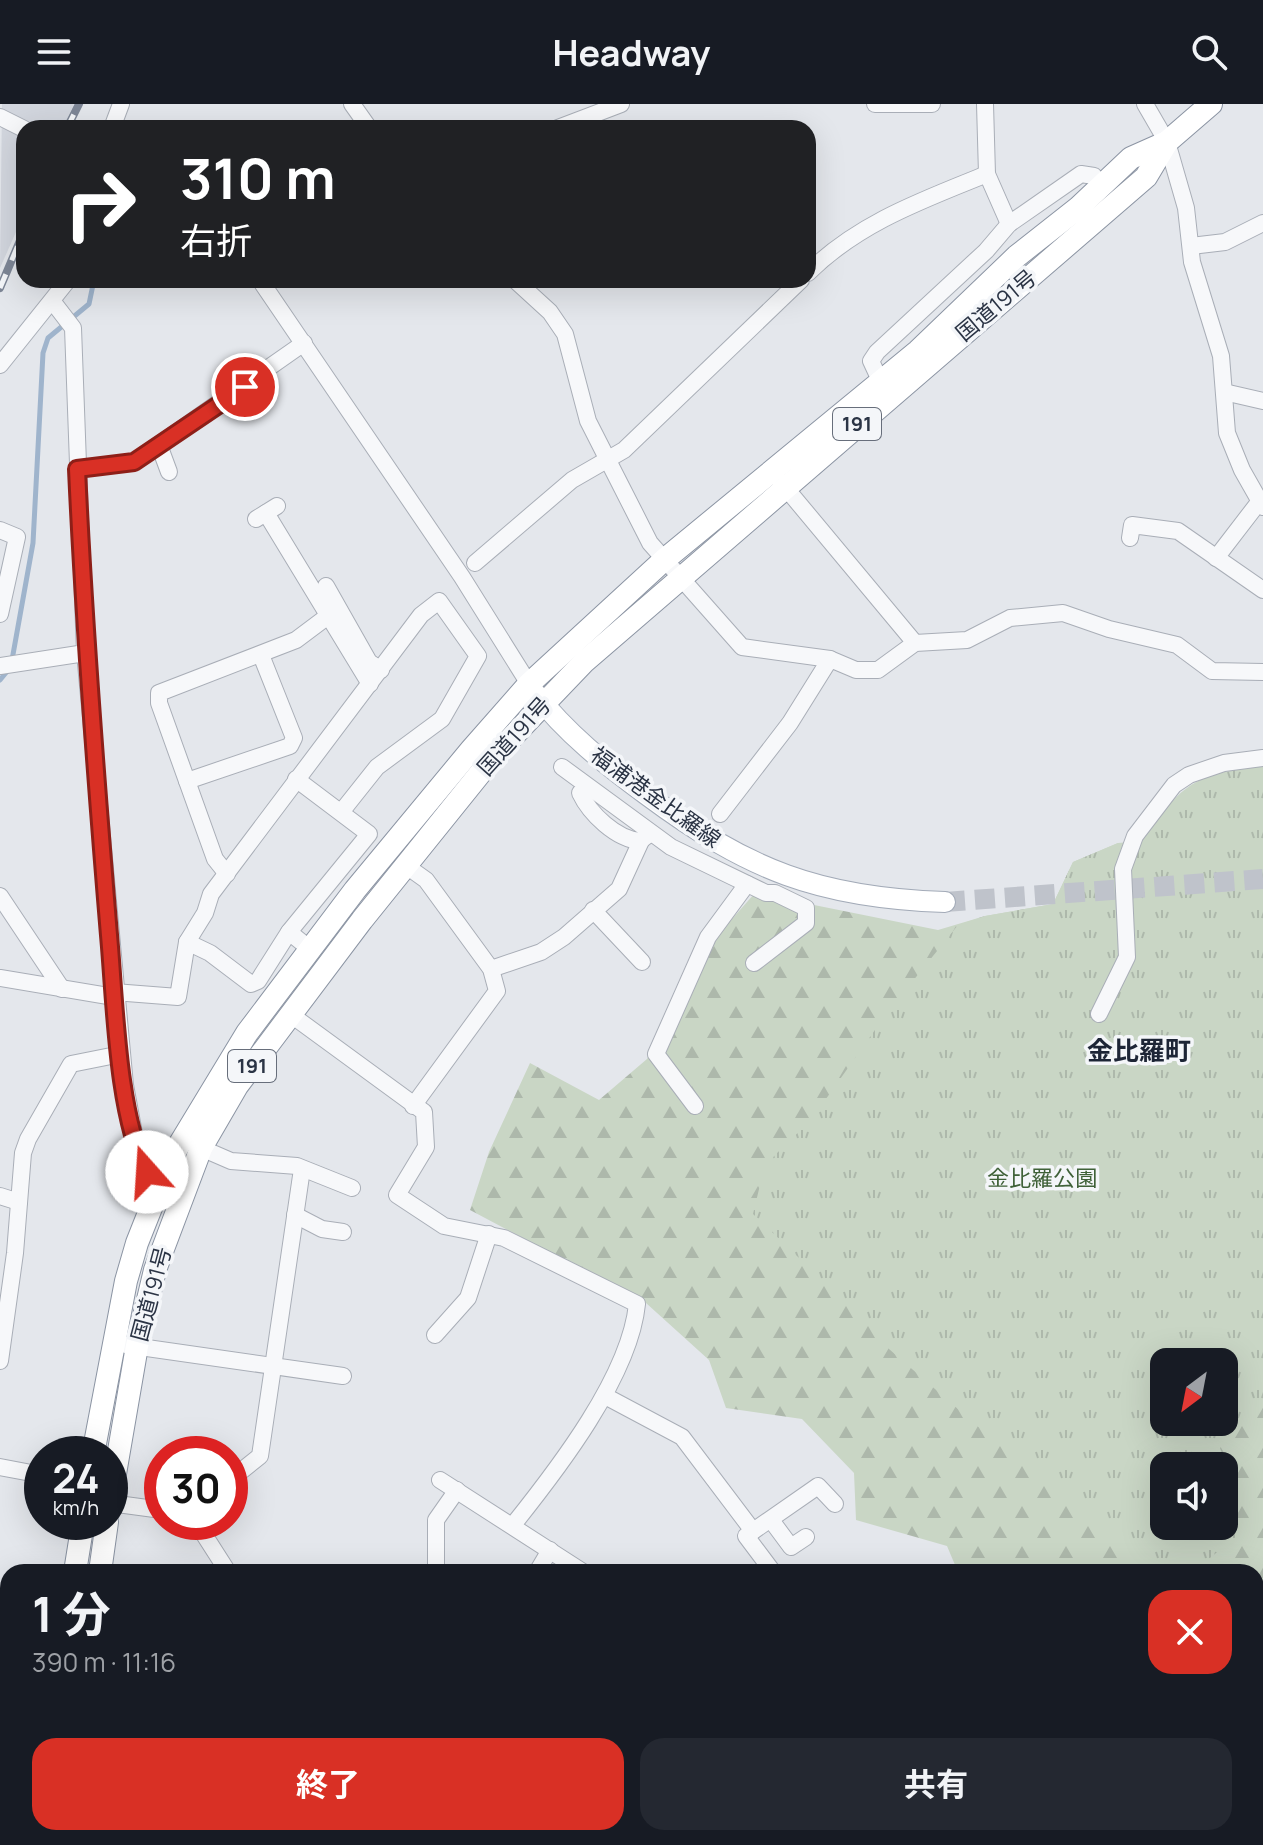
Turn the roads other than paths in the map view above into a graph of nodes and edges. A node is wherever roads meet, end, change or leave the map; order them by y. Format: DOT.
graph roads {
  1 [pos="621,104"];
  2 [pos="875,104"];
  3 [pos="932,104"];
  4 [pos="985,104"];
  5 [pos="1145,104"];
  6 [pos="1211,104"];
  7 [pos="579,120"];
  8 [pos="1167,142"];
  9 [pos="987,174"];
  10 [pos="1094,176"];
  11 [pos="1263,223"];
  12 [pos="1009,224"];
  13 [pos="1191,246"];
  14 [pos="816,265"];
  15 [pos="65,288"];
  16 [pos="266,288"];
  17 [pos="524,288"];
  18 [pos="793,288"];
  19 [pos="57,308"];
  20 [pos="304,343"];
  21 [pos="0,365"];
  22 [pos="885,389"];
  23 [pos="1224,392"];
  24 [pos="1263,401"];
  25 [pos="159,445"];
  26 [pos="608,461"];
  27 [pos="77,469"];
  28 [pos="169,472"];
  29 [pos="778,479"];
  30 [pos="1261,504"];
  31 [pos="267,512"];
  32 [pos="0,530"];
  33 [pos="1130,538"];
  34 [pos="1216,558"];
  35 [pos="664,560"];
  36 [pos="475,563"];
  37 [pos="679,578"];
  38 [pos="326,586"];
  39 [pos="1263,590"];
  40 [pos="0,614"];
  41 [pos="328,616"];
  42 [pos="915,643"];
  43 [pos="85,653"];
  44 [pos="261,655"];
  45 [pos="830,659"];
  46 [pos="0,666"];
  47 [pos="381,670"];
  48 [pos="1263,672"];
  49 [pos="370,684"];
  50 [pos="529,684"];
  51 [pos="543,703"];
  52 [pos="1263,758"];
  53 [pos="296,779"];
  54 [pos="187,781"];
  55 [pos="641,791"];
  56 [pos="580,793"];
  57 [pos="342,811"];
  58 [pos="622,811"];
  59 [pos="720,814"];
  60 [pos="646,836"];
  61 [pos="405,865"];
  62 [pos="227,874"];
  63 [pos="747,884"];
  64 [pos="0,896"];
  65 [pos="945,902"];
  66 [pos="593,910"];
  67 [pos="289,932"];
  68 [pos="187,942"];
  69 [pos="310,949"];
  70 [pos="642,962"];
  71 [pos="754,963"];
  72 [pos="491,969"];
  73 [pos="0,978"];
  74 [pos="62,989"];
  75 [pos="114,995"];
  76 [pos="290,1014"];
  77 [pos="1099,1014"];
  78 [pos="121,1054"];
  79 [pos="413,1106"];
  80 [pos="695,1106"];
  81 [pos="201,1148"];
  82 [pos="302,1169"];
  83 [pos="352,1188"];
  84 [pos="157,1189"];
  85 [pos="0,1196"];
  86 [pos="180,1200"];
  87 [pos="19,1202"];
  88 [pos="295,1215"];
  89 [pos="343,1232"];
  90 [pos="489,1234"];
  91 [pos="435,1335"];
  92 [pos="113,1344"];
  93 [pos="137,1346"];
  94 [pos="0,1361"];
  95 [pos="274,1367"];
  96 [pos="343,1376"];
  97 [pos="605,1396"];
  98 [pos="96,1436"];
  99 [pos="122,1436"];
  100 [pos="248,1466"];
  101 [pos="0,1467"];
  102 [pos="24,1472"];
  103 [pos="440,1480"];
  104 [pos="457,1490"];
  105 [pos="835,1504"];
  106 [pos="771,1520"];
  107 [pos="513,1525"];
  108 [pos="753,1531"];
  109 [pos="806,1537"];
  110 [pos="80,1540"];
  111 [pos="104,1540"];
  112 [pos="208,1540"];
  113 [pos="550,1550"];
  114 [pos="76,1564"];
  115 [pos="101,1564"];
  116 [pos="223,1564"];
  117 [pos="436,1564"];
  118 [pos="542,1564"];
  119 [pos="571,1564"];
  120 [pos="767,1564"];
  1 -- 7 [label="street"];
  2 -- 3 [label="street"];
  4 -- 9 [label="street"];
  5 -- 8 [label="street"];
  6 -- 8 [label="highway, 国道191号 / 191"];
  8 -- 13 [label="street"];
  8 -- 22 [label="highway, 国道191号 / 191"];
  9 -- 12 [label="street"];
  9 -- 14 [label="street"];
  10 -- 12 [label="street"];
  11 -- 13 [label="street"];
  12 -- 22 [label="street"];
  13 -- 23 [label="street"];
  15 -- 19 [label="street"];
  16 -- 20 [label="street"];
  17 -- 26 [label="street"];
  18 -- 26 [label="street"];
  19 -- 21 [label="street"];
  19 -- 27 [label="street"];
  20 -- 25 [label="street"];
  20 -- 50 [label="street"];
  22 -- 29 [label="highway, 国道191号 / 191"];
  23 -- 24 [label="street"];
  23 -- 30 [label="street"];
  25 -- 27 [label="street"];
  25 -- 28 [label="street"];
  26 -- 35 [label="street"];
  26 -- 36 [label="street"];
  27 -- 43 [label="street"];
  29 -- 35 [label="highway, 国道191号 / 191"];
  29 -- 37 [label="highway, 国道191号 / 191"];
  29 -- 42 [label="street"];
  30 -- 34 [label="street"];
  31 -- 41 [label="street"];
  32 -- 40 [label="street"];
  33 -- 34 [label="street"];
  34 -- 39 [label="street"];
  35 -- 37 [label="street"];
  35 -- 50 [label="highway, 国道191号 / 191"];
  37 -- 45 [label="street"];
  37 -- 51 [label="highway, 国道191号 / 191"];
  38 -- 47 [label="street"];
  41 -- 44 [label="street"];
  41 -- 49 [label="street"];
  42 -- 45 [label="street"];
  42 -- 48 [label="street"];
  43 -- 46 [label="street"];
  43 -- 75 [label="street"];
  44 -- 54 [label="street"];
  44 -- 54 [label="street"];
  45 -- 59 [label="street"];
  47 -- 49 [label="street"];
  47 -- 57 [label="street"];
  49 -- 53 [label="street"];
  50 -- 51 [label="main road, 福浦港金比羅線"];
  50 -- 69 [label="highway, 国道191号 / 191"];
  51 -- 55 [label="main road, 福浦港金比羅線"];
  51 -- 61 [label="highway, 国道191号 / 191"];
  52 -- 77 [label="street"];
  53 -- 57 [label="street"];
  53 -- 62 [label="street"];
  54 -- 62 [label="street"];
  55 -- 58 [label="street"];
  55 -- 65 [label="main road, 福浦港金比羅線"];
  56 -- 58 [label="street"];
  56 -- 58 [label="street"];
  56 -- 60 [label="street"];
  57 -- 67 [label="street"];
  58 -- 60 [label="street"];
  60 -- 63 [label="street"];
  60 -- 66 [label="street"];
  61 -- 72 [label="street"];
  61 -- 76 [label="highway, 国道191号 / 191"];
  62 -- 68 [label="street"];
  63 -- 71 [label="street"];
  63 -- 80 [label="street"];
  64 -- 74 [label="street"];
  66 -- 70 [label="street"];
  66 -- 72 [label="street"];
  67 -- 68 [label="street"];
  67 -- 69 [label="street"];
  68 -- 75 [label="street"];
  69 -- 84 [label="highway, 国道191号 / 191"];
  72 -- 79 [label="street"];
  73 -- 74 [label="street"];
  74 -- 75 [label="street"];
  75 -- 78 [label="street"];
  76 -- 79 [label="street"];
  76 -- 81 [label="highway, 国道191号 / 191"];
  78 -- 84 [label="street"];
  78 -- 87 [label="street"];
  79 -- 90 [label="street"];
  81 -- 82 [label="street"];
  81 -- 86 [label="highway, 国道191号 / 191"];
  82 -- 83 [label="street"];
  82 -- 88 [label="street"];
  84 -- 86 [label="street"];
  84 -- 92 [label="highway, 国道191号 / 191"];
  85 -- 87 [label="street"];
  86 -- 93 [label="highway, 国道191号 / 191"];
  87 -- 94 [label="street"];
  88 -- 89 [label="street"];
  88 -- 95 [label="street"];
  90 -- 91 [label="street"];
  90 -- 97 [label="street"];
  92 -- 93 [label="street"];
  92 -- 98 [label="highway, 国道191号 / 191"];
  93 -- 95 [label="street"];
  93 -- 99 [label="highway, 国道191号 / 191"];
  95 -- 96 [label="street"];
  95 -- 100 [label="street"];
  97 -- 107 [label="street"];
  97 -- 108 [label="street"];
  101 -- 102 [label="street"];
  103 -- 104 [label="street"];
  104 -- 107 [label="street"];
  104 -- 117 [label="street"];
  105 -- 106 [label="street"];
  106 -- 108 [label="street"];
  106 -- 109 [label="street"];
  107 -- 113 [label="street"];
  108 -- 120 [label="street"];
  110 -- 114 [label="highway"];
  111 -- 115 [label="highway"];
  112 -- 116 [label="street"];
  113 -- 118 [label="street"];
  113 -- 119 [label="street"];
}
